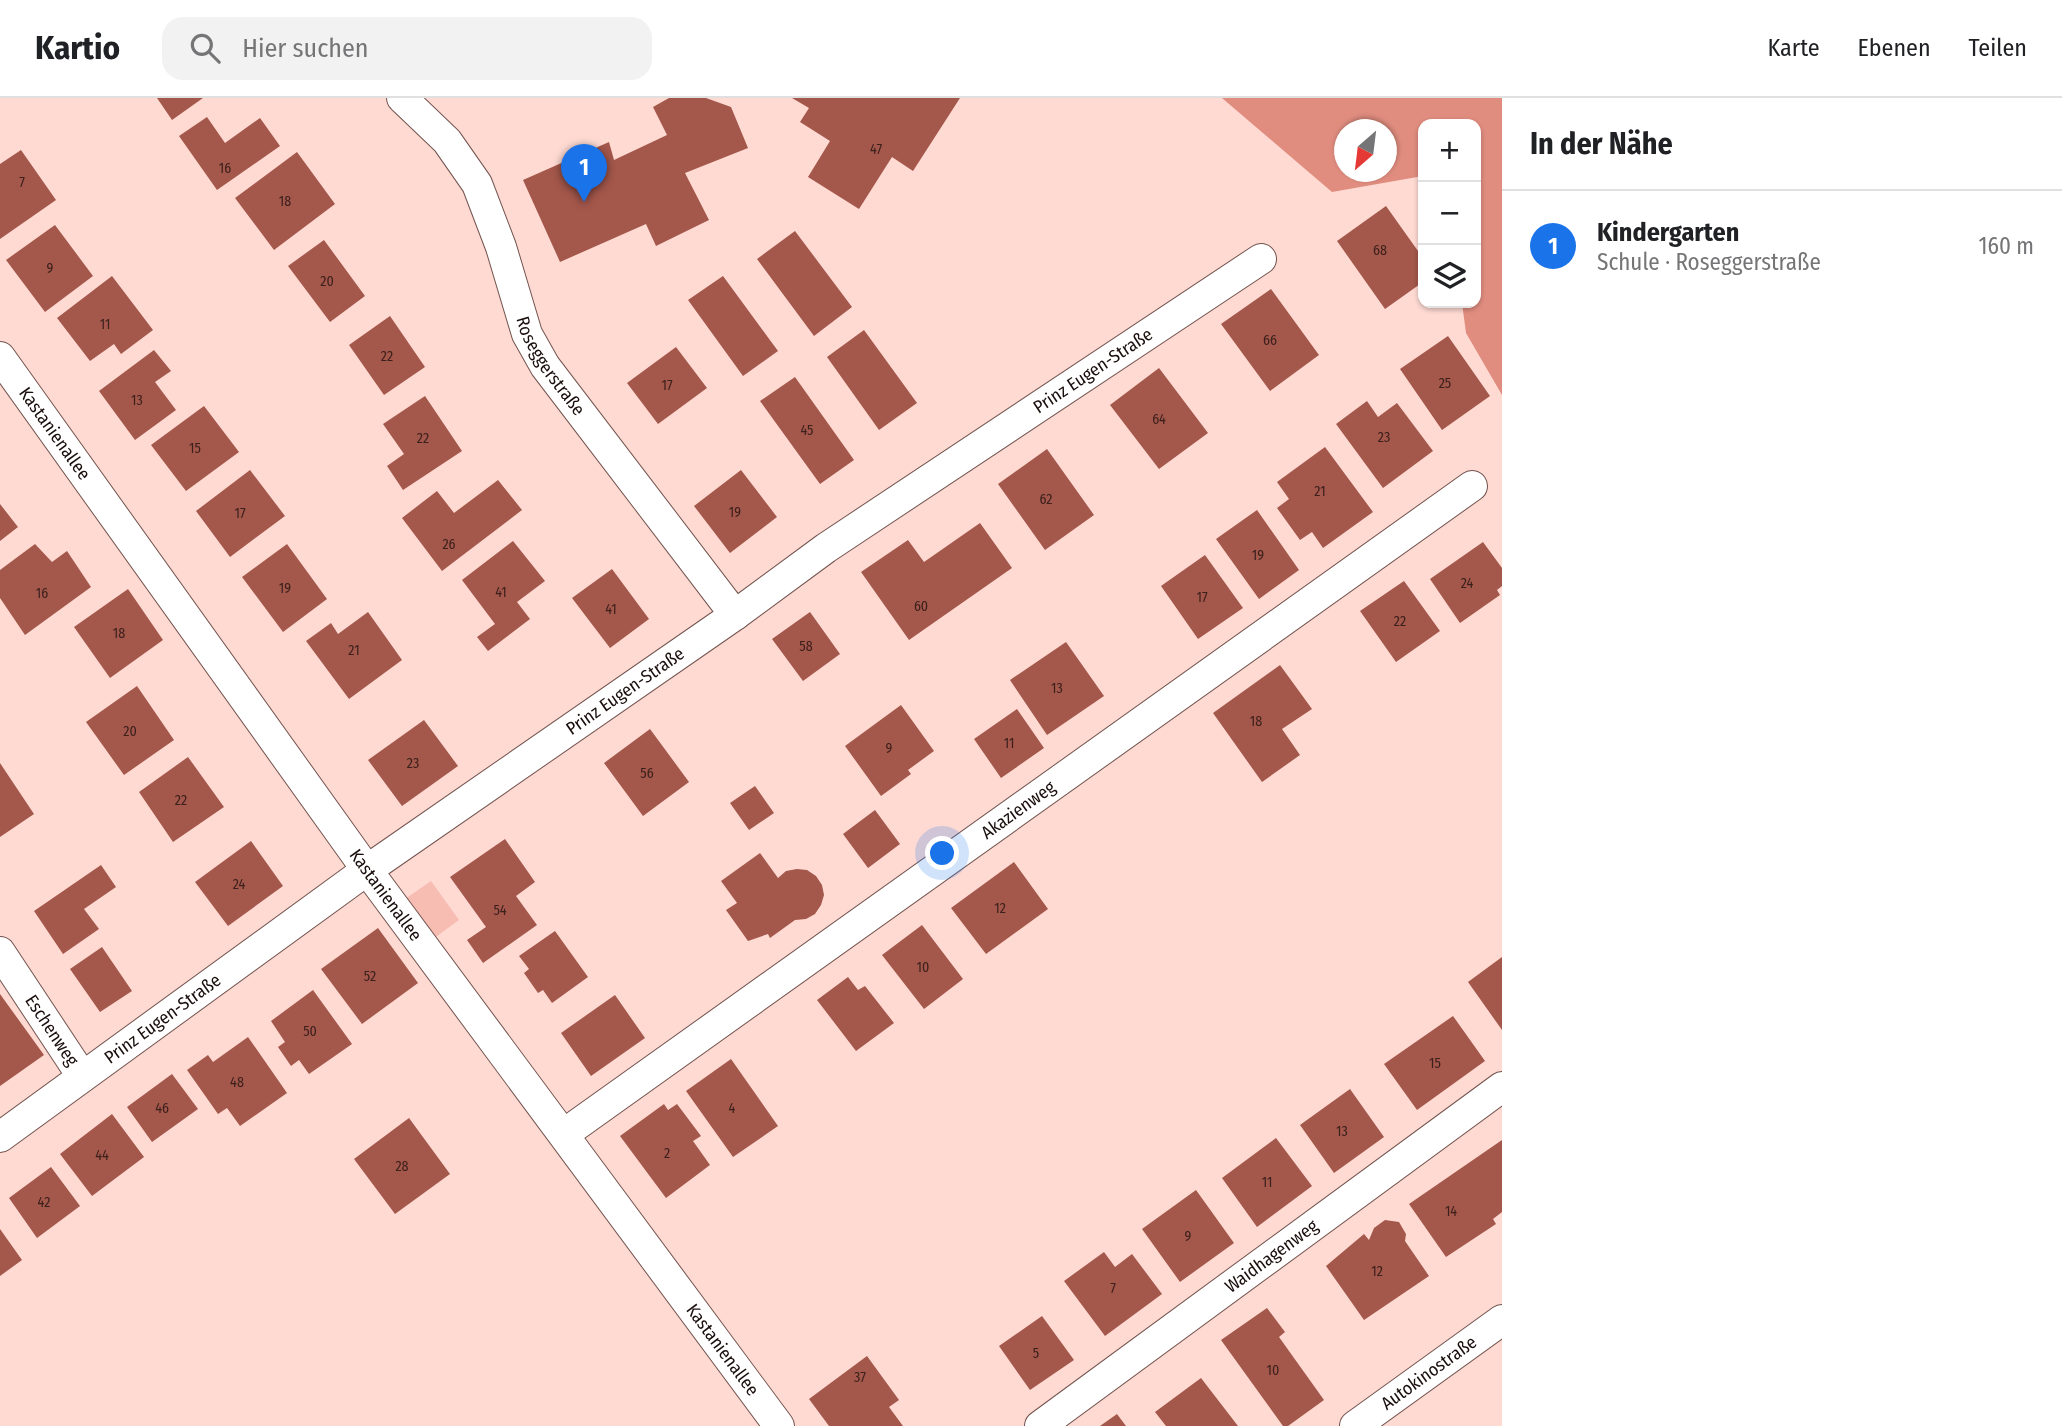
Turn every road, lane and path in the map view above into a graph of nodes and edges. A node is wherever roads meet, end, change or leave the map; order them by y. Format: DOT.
graph roads {
  1 [pos="402,98"];
  2 [pos="1261,259"];
  3 [pos="0,357"];
  4 [pos="1472,486"];
  5 [pos="735,615"];
  6 [pos="367,870"];
  7 [pos="0,952"];
  8 [pos="82,1076"];
  9 [pos="1502,1087"];
  10 [pos="564,1134"];
  11 [pos="0,1137"];
  12 [pos="1502,1320"];
  13 [pos="779,1426"];
  14 [pos="1040,1426"];
  15 [pos="1355,1426"];
  1 -- 5 [label="street, Roseggerstraße"];
  2 -- 5 [label="street, Prinz Eugen-Straße"];
  3 -- 6 [label="street, Kastanienallee"];
  4 -- 10 [label="street, Akazienweg"];
  5 -- 6 [label="street, Prinz Eugen-Straße"];
  6 -- 8 [label="street, Prinz Eugen-Straße"];
  6 -- 10 [label="street, Kastanienallee"];
  7 -- 8 [label="street, Eschenweg"];
  8 -- 11 [label="street, Prinz Eugen-Straße"];
  9 -- 14 [label="street, Waidhagenweg"];
  10 -- 13 [label="street, Kastanienallee"];
  12 -- 15 [label="street, Autokinostraße"];
}
